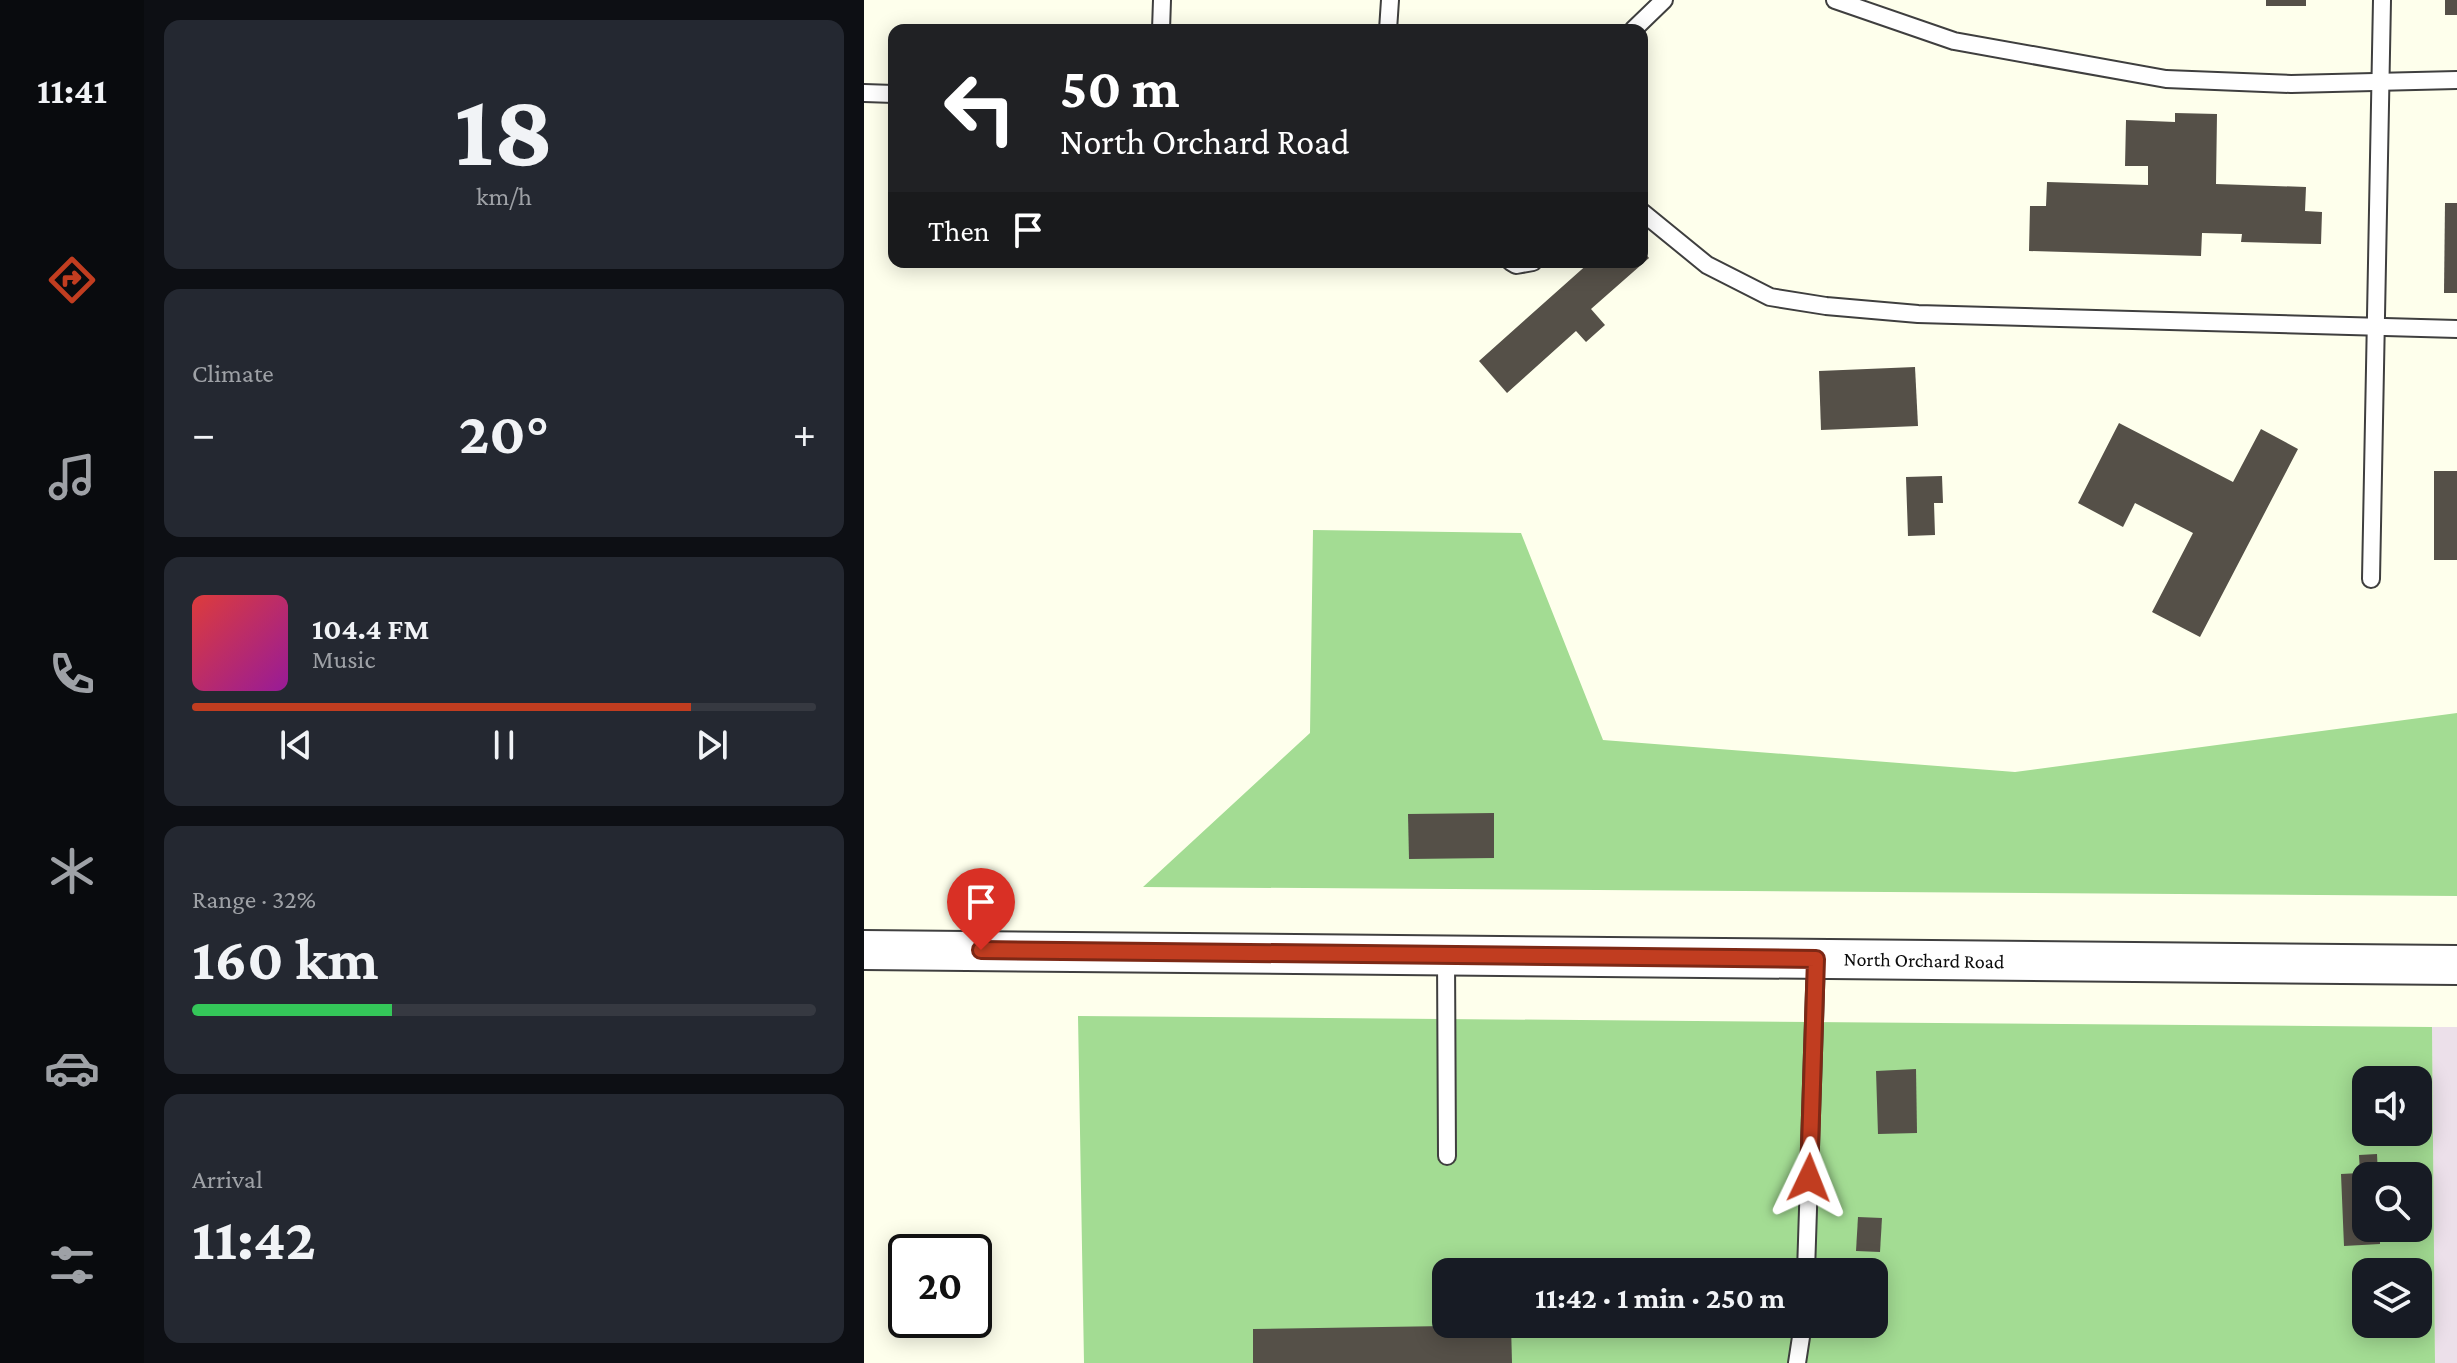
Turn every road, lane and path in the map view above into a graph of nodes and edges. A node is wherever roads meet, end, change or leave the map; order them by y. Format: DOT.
graph roads {
  1 [pos="1162,0"];
  2 [pos="1390,0"];
  3 [pos="1664,0"];
  4 [pos="1835,0"];
  5 [pos="2382,0"];
  6 [pos="1161,24"];
  7 [pos="1388,24"];
  8 [pos="1639,24"];
  9 [pos="2457,80"];
  10 [pos="2380,81"];
  11 [pos="864,93"];
  12 [pos="888,94"];
  13 [pos="1648,217"];
  14 [pos="2376,327"];
  15 [pos="2457,329"];
  16 [pos="2371,579"];
  17 [pos="864,950"];
  18 [pos="1446,954"];
  19 [pos="1816,959"];
  20 [pos="2457,965"];
  21 [pos="1447,1156"];
  22 [pos="1806,1258"];
  23 [pos="1801,1338"];
  24 [pos="1797,1363"];
  1 -- 6 [label="lane"];
  2 -- 7 [label="lane"];
  3 -- 8 [label="lane"];
  4 -- 10 [label="lane"];
  5 -- 10 [label="lane"];
  9 -- 10 [label="lane"];
  10 -- 14 [label="lane"];
  11 -- 12 [label="lane"];
  13 -- 14 [label="lane"];
  14 -- 15 [label="lane"];
  14 -- 16 [label="lane"];
  17 -- 18 [label="street, North Orchard Road"];
  18 -- 19 [label="street, North Orchard Road"];
  18 -- 21 [label="lane"];
  19 -- 20 [label="street, North Orchard Road"];
  19 -- 22 [label="lane"];
  23 -- 24 [label="lane"];
}
